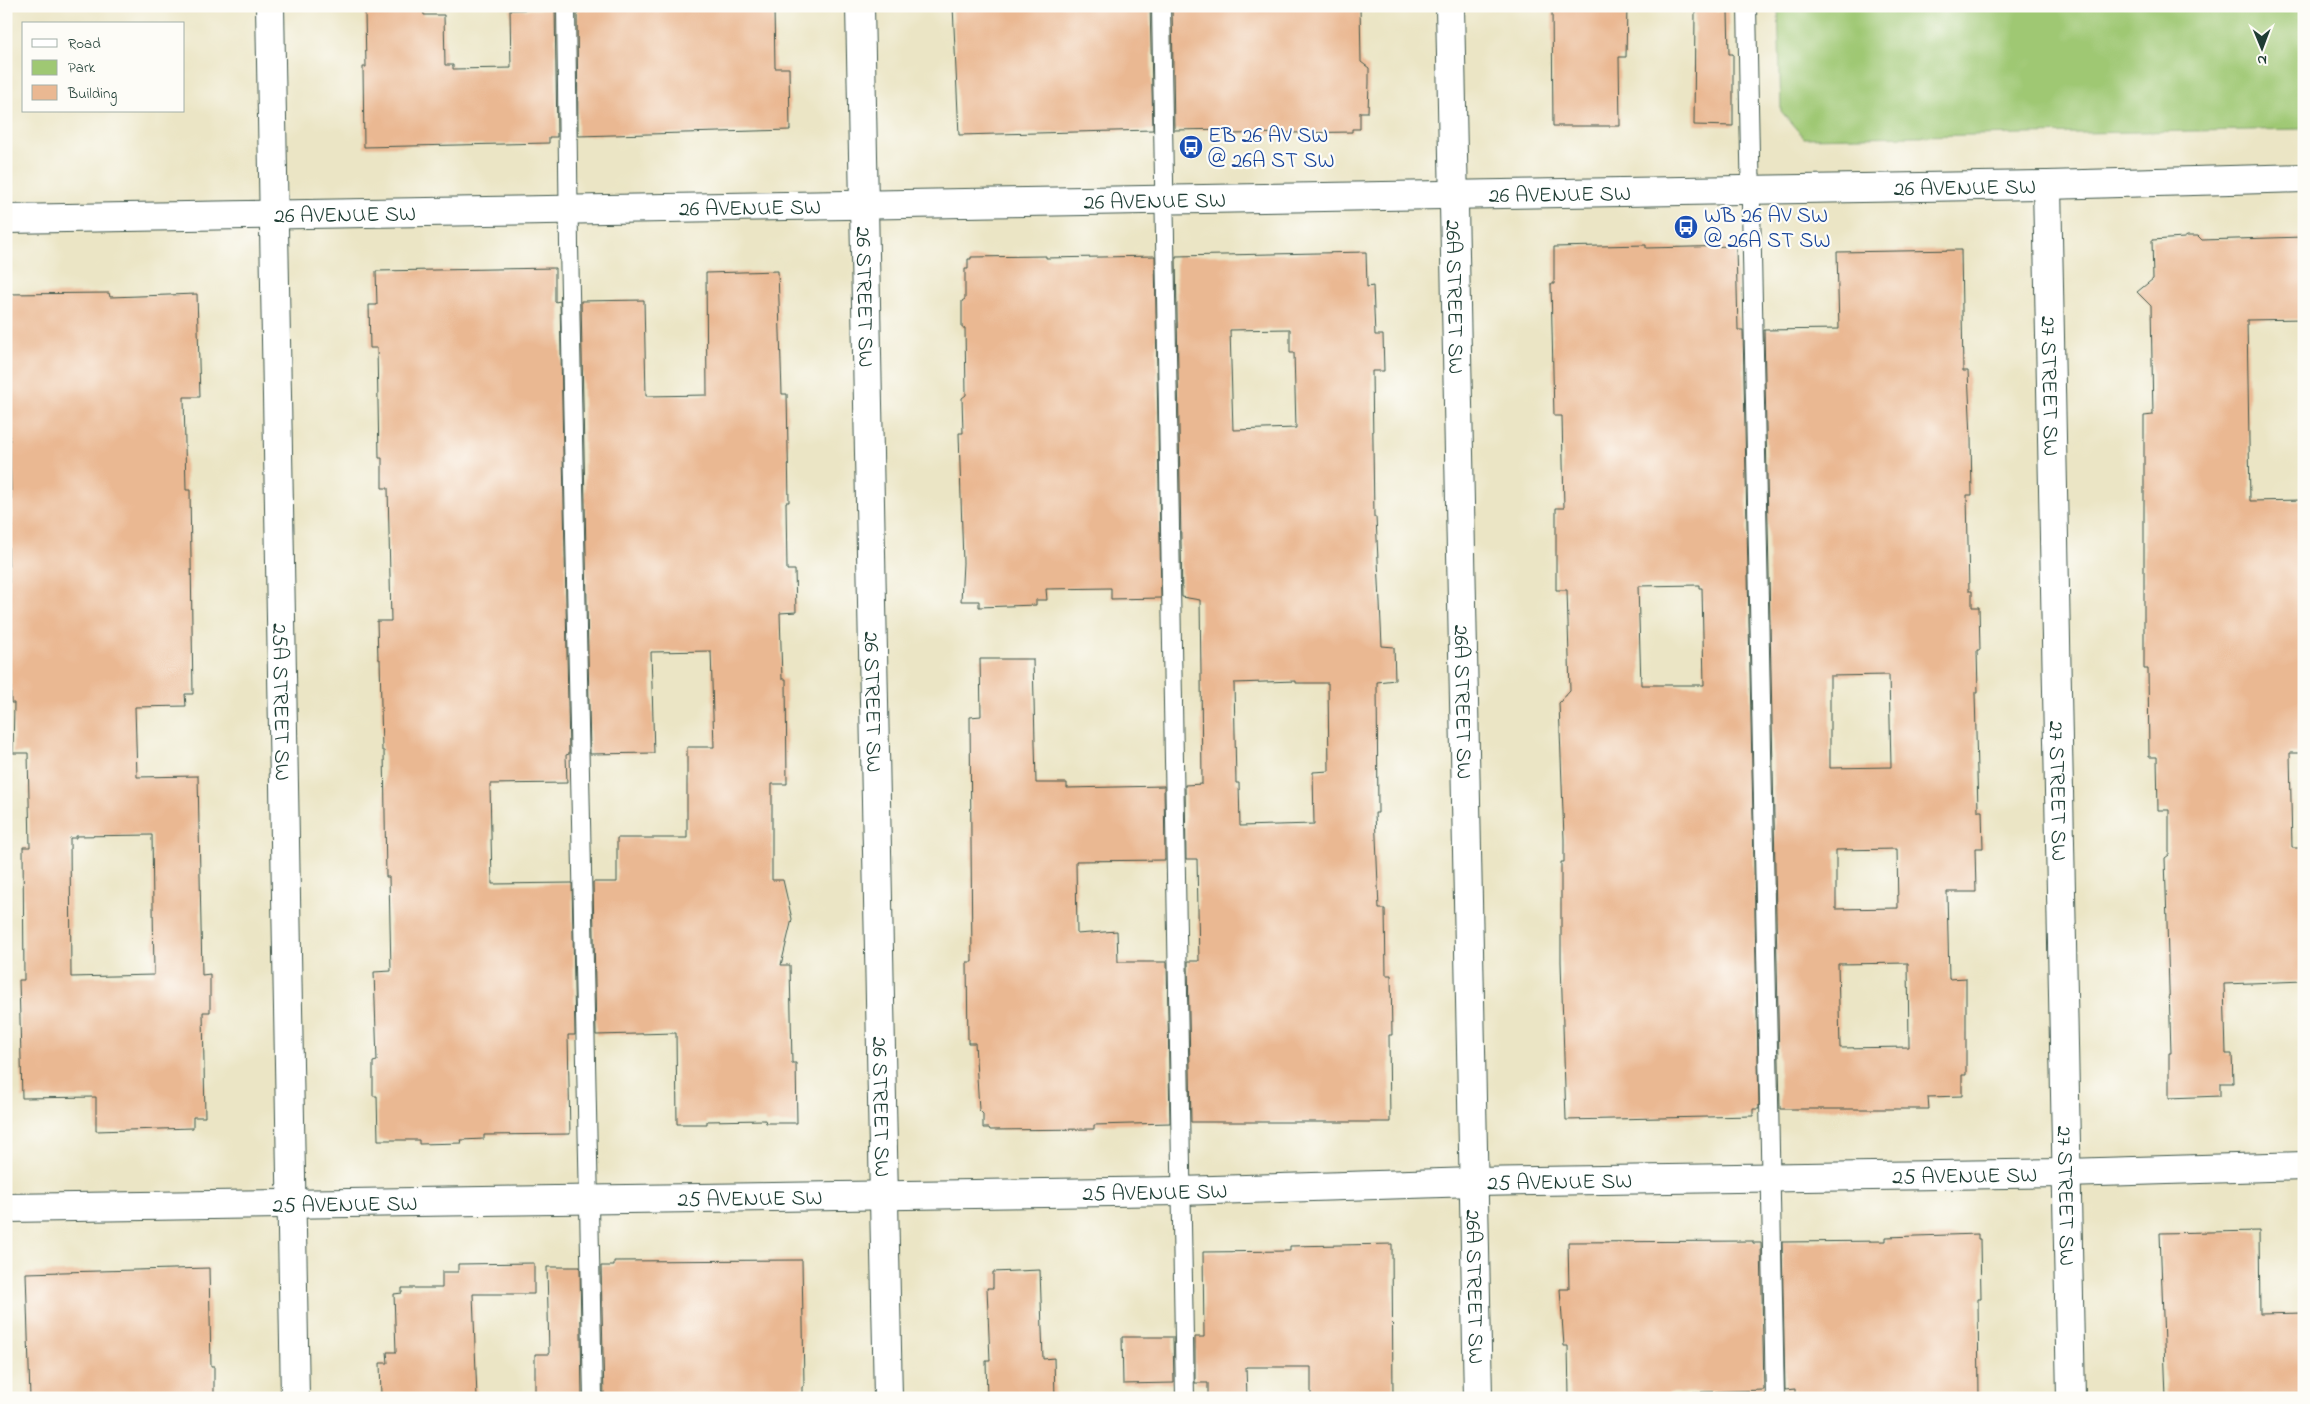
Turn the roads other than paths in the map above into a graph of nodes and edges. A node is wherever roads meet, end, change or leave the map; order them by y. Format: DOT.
graph roads {
  1 [pos="270,6"];
  2 [pos="566,6"];
  3 [pos="860,6"];
  4 [pos="1161,6"];
  5 [pos="1450,6"];
  6 [pos="1747,6"];
  7 [pos="2304,178"];
  8 [pos="2047,185"];
  9 [pos="1751,189"];
  10 [pos="1452,194"];
  11 [pos="1165,200"];
  12 [pos="864,204"];
  13 [pos="569,210"];
  14 [pos="275,216"];
  15 [pos="6,219"];
  16 [pos="2304,1166"];
  17 [pos="2066,1172"];
  18 [pos="1770,1176"];
  19 [pos="1474,1182"];
  20 [pos="1180,1191"];
  21 [pos="885,1196"];
  22 [pos="589,1198"];
  23 [pos="291,1202"];
  24 [pos="6,1208"];
  25 [pos="295,1398"];
  26 [pos="593,1398"];
  27 [pos="888,1398"];
  28 [pos="1185,1398"];
  29 [pos="1478,1398"];
  30 [pos="1775,1398"];
  31 [pos="2071,1398"];
  1 -- 14 [label="street, 25A STREET SW"];
  2 -- 13 [label="lane"];
  3 -- 12 [label="street, 26 STREET SW"];
  4 -- 11 [label="lane"];
  5 -- 10 [label="street, 26A STREET SW"];
  6 -- 9 [label="lane"];
  7 -- 8 [label="street, 26 AVENUE SW"];
  8 -- 9 [label="street, 26 AVENUE SW"];
  8 -- 17 [label="street, 27 STREET SW"];
  9 -- 10 [label="street, 26 AVENUE SW"];
  9 -- 18 [label="lane"];
  10 -- 11 [label="street, 26 AVENUE SW"];
  10 -- 19 [label="street, 26A STREET SW"];
  11 -- 12 [label="street, 26 AVENUE SW"];
  11 -- 20 [label="lane"];
  12 -- 13 [label="street, 26 AVENUE SW"];
  12 -- 21 [label="street, 26 STREET SW"];
  13 -- 14 [label="street, 26 AVENUE SW"];
  13 -- 22 [label="lane"];
  14 -- 15 [label="street, 26 AVENUE SW"];
  14 -- 23 [label="street, 25A STREET SW"];
  16 -- 17 [label="street, 25 AVENUE SW"];
  17 -- 18 [label="street, 25 AVENUE SW"];
  17 -- 31 [label="street, 27 STREET SW"];
  18 -- 19 [label="street, 25 AVENUE SW"];
  18 -- 30 [label="lane"];
  19 -- 20 [label="street, 25 AVENUE SW"];
  19 -- 29 [label="street, 26A STREET SW"];
  20 -- 21 [label="street, 25 AVENUE SW"];
  20 -- 28 [label="lane"];
  21 -- 22 [label="street, 25 AVENUE SW"];
  21 -- 27 [label="street, 26 STREET SW"];
  22 -- 23 [label="street, 25 AVENUE SW"];
  22 -- 26 [label="lane"];
  23 -- 24 [label="street, 25 AVENUE SW"];
  23 -- 25 [label="street, 25A STREET SW"];
}
